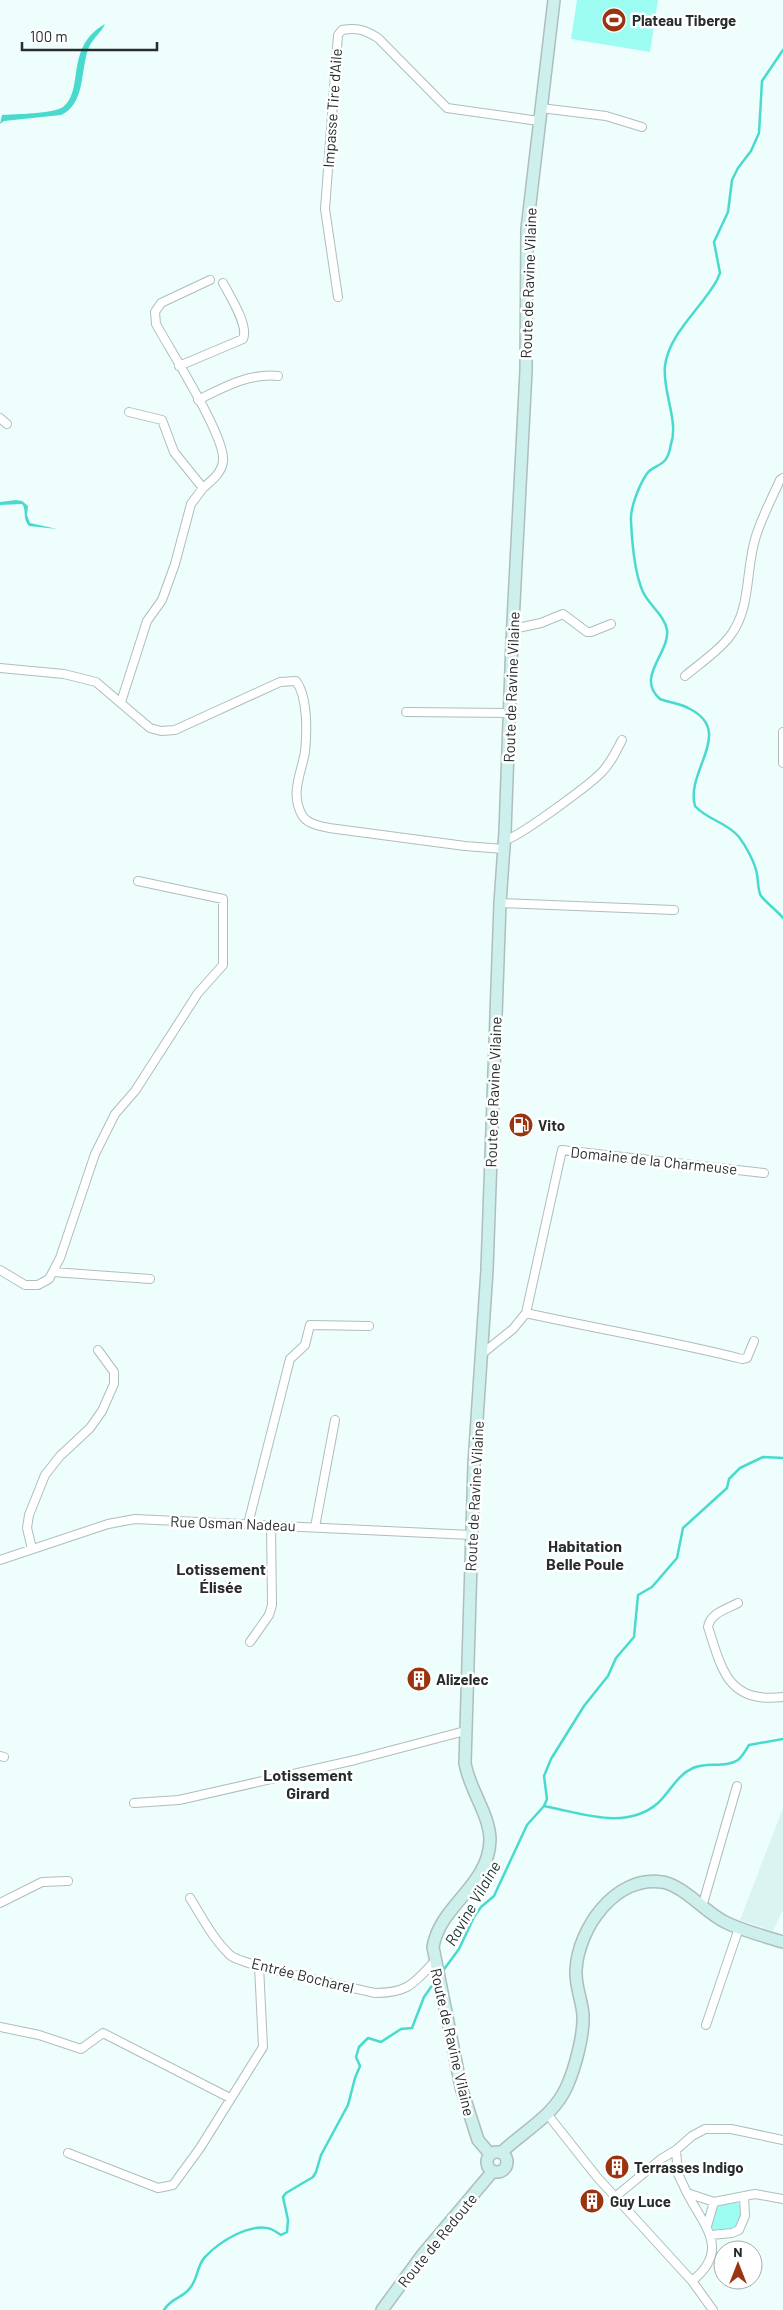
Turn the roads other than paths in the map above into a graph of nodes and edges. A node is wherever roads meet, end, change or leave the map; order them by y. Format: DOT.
graph roads {
  1 [pos="554,0"];
  2 [pos="541,108"];
  3 [pos="540,121"];
  4 [pos="642,127"];
  5 [pos="210,280"];
  6 [pos="223,282"];
  7 [pos="338,297"];
  8 [pos="179,366"];
  9 [pos="278,376"];
  10 [pos="198,400"];
  11 [pos="129,412"];
  12 [pos="0,418"];
  13 [pos="7,424"];
  14 [pos="783,478"];
  15 [pos="203,488"];
  16 [pos="611,624"];
  17 [pos="513,629"];
  18 [pos="0,668"];
  19 [pos="684,676"];
  20 [pos="121,702"];
  21 [pos="406,712"];
  22 [pos="509,714"];
  23 [pos="783,732"];
  24 [pos="622,740"];
  25 [pos="783,763"];
  26 [pos="504,844"];
  27 [pos="138,881"];
  28 [pos="500,903"];
  29 [pos="674,910"];
  30 [pos="764,1173"];
  31 [pos="0,1270"];
  32 [pos="53,1272"];
  33 [pos="150,1279"];
  34 [pos="526,1313"];
  35 [pos="370,1326"];
  36 [pos="754,1342"];
  37 [pos="98,1350"];
  38 [pos="482,1353"];
  39 [pos="335,1420"];
  40 [pos="248,1524"];
  41 [pos="272,1525"];
  42 [pos="315,1527"];
  43 [pos="471,1535"];
  44 [pos="32,1549"];
  45 [pos="0,1560"];
  46 [pos="738,1603"];
  47 [pos="250,1642"];
  48 [pos="783,1697"];
  49 [pos="465,1731"];
  50 [pos="737,1786"];
  51 [pos="134,1803"];
  52 [pos="68,1881"];
  53 [pos="190,1898"];
  54 [pos="0,1903"];
  55 [pos="702,1906"];
  56 [pos="739,1928"];
  57 [pos="783,1942"];
  58 [pos="436,1965"];
  59 [pos="259,1966"];
  60 [pos="706,2025"];
  61 [pos="0,2027"];
  62 [pos="230,2098"];
  63 [pos="548,2115"];
  64 [pos="783,2140"];
  65 [pos="676,2150"];
  66 [pos="502,2152"];
  67 [pos="68,2153"];
  68 [pos="490,2154"];
  69 [pos="493,2171"];
  70 [pos="687,2193"];
  71 [pos="744,2196"];
  72 [pos="615,2197"];
  73 [pos="783,2198"];
  74 [pos="714,2202"];
  75 [pos="707,2226"];
  76 [pos="711,2235"];
  77 [pos="692,2281"];
  78 [pos="382,2310"];
  79 [pos="713,2310"];
  1 -- 2 [label="main road, Route de Ravine Vilaine"];
  2 -- 3 [label="main road, Route de Ravine Vilaine"];
  2 -- 4 [label="street"];
  3 -- 7 [label="street, Impasse Tire d'Aile"];
  3 -- 17 [label="main road, Route de Ravine Vilaine"];
  5 -- 8 [label="street"];
  6 -- 8 [label="street"];
  8 -- 10 [label="street"];
  9 -- 10 [label="street"];
  10 -- 15 [label="street"];
  11 -- 15 [label="street"];
  12 -- 13 [label="street"];
  14 -- 19 [label="street"];
  15 -- 20 [label="street"];
  16 -- 17 [label="street"];
  17 -- 22 [label="main road, Route de Ravine Vilaine"];
  18 -- 20 [label="street"];
  20 -- 26 [label="street"];
  21 -- 22 [label="street"];
  22 -- 26 [label="main road, Route de Ravine Vilaine"];
  23 -- 25 [label="street"];
  24 -- 26 [label="street"];
  26 -- 28 [label="main road, Route de Ravine Vilaine"];
  27 -- 32 [label="street"];
  28 -- 29 [label="street"];
  28 -- 38 [label="main road, Route de Ravine Vilaine"];
  30 -- 34 [label="street, Domaine de la Charmeuse"];
  31 -- 32 [label="street"];
  32 -- 33 [label="street"];
  34 -- 36 [label="street"];
  34 -- 38 [label="street"];
  35 -- 40 [label="street"];
  37 -- 44 [label="street"];
  38 -- 43 [label="main road, Route de Ravine Vilaine"];
  39 -- 42 [label="street"];
  40 -- 41 [label="street, Rue Osman Nadeau"];
  40 -- 44 [label="street, Rue Osman Nadeau"];
  41 -- 42 [label="street, Rue Osman Nadeau"];
  41 -- 47 [label="street"];
  42 -- 43 [label="street, Rue Osman Nadeau"];
  43 -- 49 [label="main road, Route de Ravine Vilaine"];
  44 -- 45 [label="street, Rue Osman Nadeau"];
  46 -- 48 [label="street"];
  49 -- 51 [label="street"];
  49 -- 58 [label="main road, Route de Ravine Vilaine"];
  50 -- 55 [label="street"];
  52 -- 54 [label="street"];
  53 -- 59 [label="street, Entrée Bocharel"];
  55 -- 56 [label="main road"];
  55 -- 63 [label="main road"];
  56 -- 57 [label="main road"];
  56 -- 60 [label="street"];
  58 -- 59 [label="street, Entrée Bocharel"];
  58 -- 68 [label="main road, Route de Ravine Vilaine"];
  59 -- 62 [label="street"];
  61 -- 62 [label="street"];
  62 -- 67 [label="street"];
  63 -- 66 [label="main road"];
  63 -- 72 [label="street"];
  64 -- 65 [label="street"];
  65 -- 70 [label="street"];
  65 -- 72 [label="street"];
  66 -- 68 [label="main road"];
  66 -- 69 [label="main road"];
  68 -- 69 [label="main road"];
  69 -- 78 [label="main road, Route de Redoute"];
  70 -- 74 [label="street"];
  70 -- 75 [label="street"];
  71 -- 73 [label="street"];
  71 -- 74 [label="street"];
  71 -- 76 [label="street"];
  72 -- 77 [label="street"];
  74 -- 75 [label="street"];
  75 -- 76 [label="street"];
  76 -- 77 [label="street"];
  77 -- 79 [label="street"];
}
